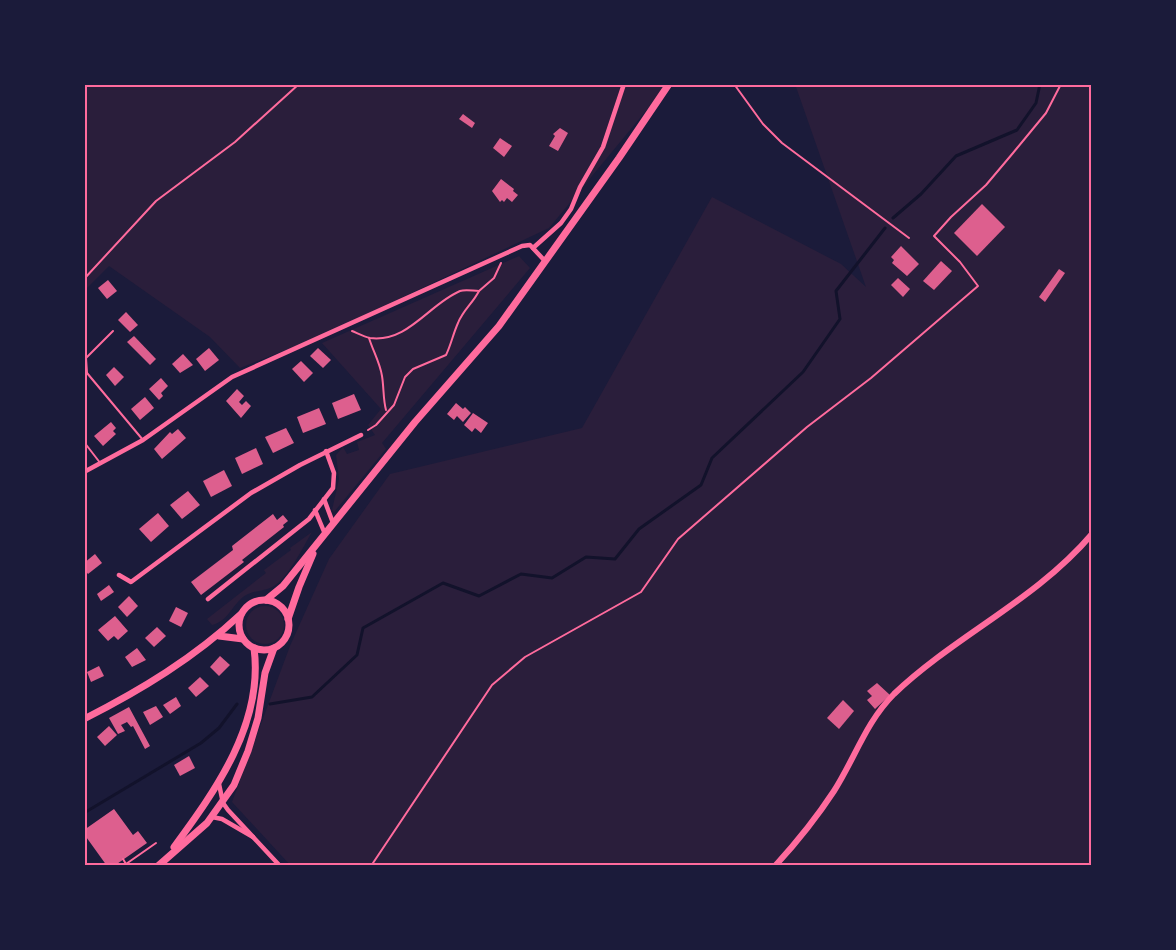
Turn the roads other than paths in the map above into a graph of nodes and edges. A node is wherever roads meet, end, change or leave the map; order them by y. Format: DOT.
graph roads {
  1 [pos="624,84"];
  2 [pos="669,84"];
  3 [pos="734,84"];
  4 [pos="574,203"];
  5 [pos="580,212"];
  6 [pos="909,238"];
  7 [pos="533,248"];
  8 [pos="544,260"];
  9 [pos="113,331"];
  10 [pos="361,435"];
  11 [pos="143,440"];
  12 [pos="84,442"];
  13 [pos="326,450"];
  14 [pos="100,464"];
  15 [pos="84,472"];
  16 [pos="324,499"];
  17 [pos="315,510"];
  18 [pos="333,523"];
  19 [pos="325,534"];
  20 [pos="1092,534"];
  21 [pos="318,544"];
  22 [pos="119,576"];
  23 [pos="208,599"];
  24 [pos="266,600"];
  25 [pos="242,615"];
  26 [pos="288,619"];
  27 [pos="219,636"];
  28 [pos="243,639"];
  29 [pos="254,648"];
  30 [pos="274,648"];
  31 [pos="84,719"];
  32 [pos="219,784"];
  33 [pos="223,803"];
  34 [pos="212,817"];
  35 [pos="255,838"];
  36 [pos="168,857"];
  37 [pos="158,866"];
  38 [pos="280,866"];
  39 [pos="776,866"];
  1 -- 4 [label="street"];
  2 -- 5 [label="main road"];
  3 -- 6 [label="lane"];
  4 -- 5 [label="street"];
  4 -- 7 [label="street"];
  5 -- 8 [label="main road"];
  7 -- 8 [label="street"];
  7 -- 11 [label="street"];
  8 -- 18 [label="main road"];
  9 -- 11 [label="lane"];
  10 -- 13 [label="street"];
  11 -- 14 [label="street"];
  12 -- 14 [label="lane"];
  13 -- 16 [label="street"];
  13 -- 22 [label="street"];
  14 -- 15 [label="street"];
  16 -- 17 [label="street"];
  16 -- 18 [label="street"];
  17 -- 19 [label="street"];
  17 -- 23 [label="street"];
  18 -- 19 [label="main road"];
  19 -- 21 [label="main road"];
  20 -- 39 [label="street"];
  21 -- 24 [label="main road"];
  21 -- 26 [label="main road"];
  24 -- 25 [label="main road"];
  24 -- 26 [label="main road"];
  25 -- 27 [label="main road"];
  25 -- 28 [label="main road"];
  26 -- 30 [label="main road"];
  27 -- 28 [label="main road"];
  27 -- 31 [label="main road"];
  28 -- 29 [label="main road"];
  29 -- 30 [label="main road"];
  29 -- 32 [label="main road"];
  30 -- 33 [label="main road"];
  32 -- 33 [label="street"];
  32 -- 36 [label="main road"];
  33 -- 34 [label="main road"];
  33 -- 35 [label="street"];
  34 -- 35 [label="street"];
  34 -- 36 [label="main road"];
  35 -- 38 [label="street"];
  36 -- 37 [label="main road"];
}
